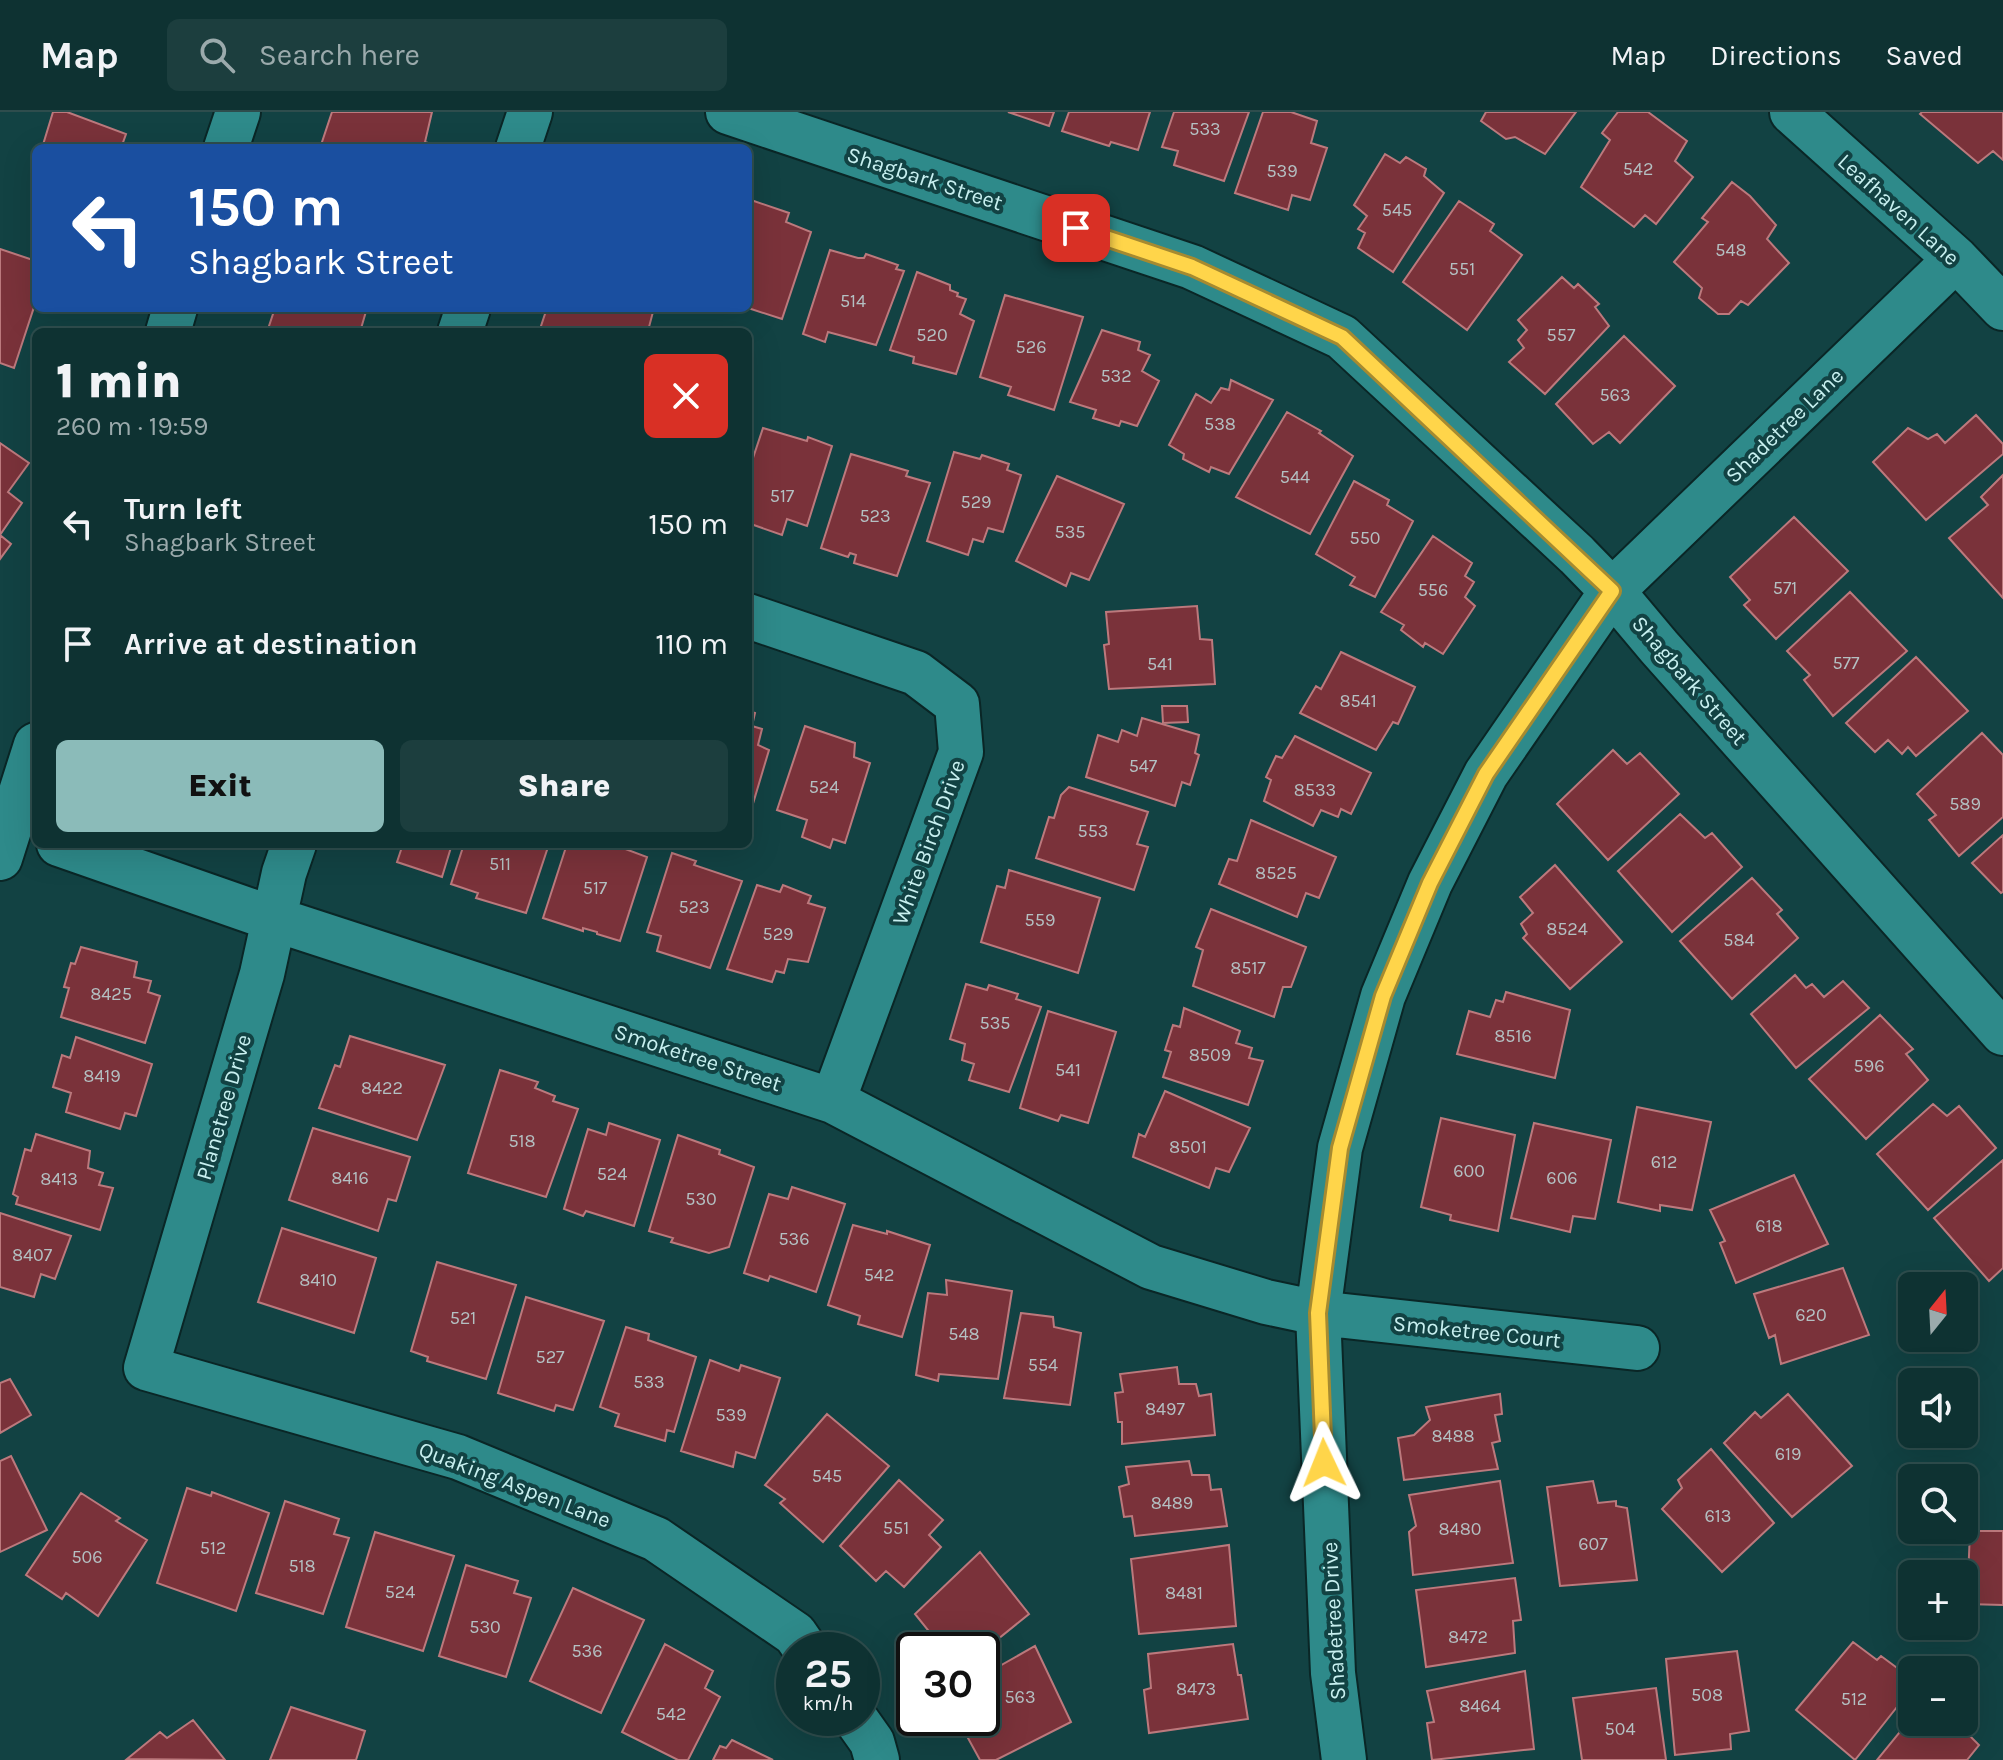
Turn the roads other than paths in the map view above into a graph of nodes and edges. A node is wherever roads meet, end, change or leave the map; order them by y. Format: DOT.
graph roads {
  1 [pos="238,112"];
  2 [pos="530,112"];
  3 [pos="728,112"];
  4 [pos="1792,112"];
  5 [pos="227,144"];
  6 [pos="519,144"];
  7 [pos="1956,259"];
  8 [pos="2003,308"];
  9 [pos="1612,591"];
  10 [pos="752,617"];
  11 [pos="32,760"];
  12 [pos="12,835"];
  13 [pos="70,848"];
  14 [pos="293,848"];
  15 [pos="274,919"];
  16 [pos="2003,1033"];
  17 [pos="833,1101"];
  18 [pos="1318,1313"];
  19 [pos="1637,1348"];
  20 [pos="146,1368"];
  21 [pos="792,1632"];
  22 [pos="868,1736"];
  23 [pos="877,1760"];
  24 [pos="1344,1760"];
  1 -- 5 [label="street"];
  2 -- 6 [label="street"];
  3 -- 9 [label="street, Shagbark Street"];
  4 -- 7 [label="street, Leafhaven Lane"];
  7 -- 8 [label="street, Leafhaven Lane"];
  7 -- 9 [label="street, Shadetree Lane"];
  9 -- 16 [label="street, Shagbark Street"];
  9 -- 18 [label="street, Shadetree Drive"];
  10 -- 17 [label="street, White Birch Drive"];
  11 -- 12 [label="street"];
  13 -- 15 [label="street, Smoketree Street"];
  14 -- 15 [label="street, Planetree Drive"];
  15 -- 17 [label="street, Smoketree Street"];
  15 -- 20 [label="street, Planetree Drive"];
  17 -- 18 [label="street, Smoketree Street"];
  18 -- 19 [label="street, Smoketree Court"];
  18 -- 24 [label="street, Shadetree Drive"];
  20 -- 21 [label="street, Quaking Aspen Lane"];
  22 -- 23 [label="street"];
}
